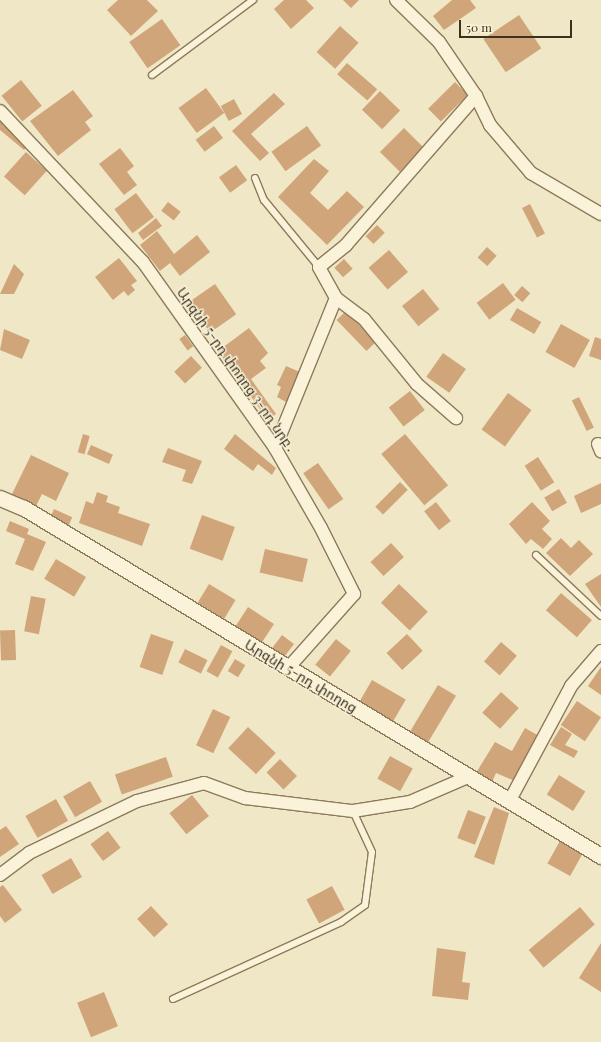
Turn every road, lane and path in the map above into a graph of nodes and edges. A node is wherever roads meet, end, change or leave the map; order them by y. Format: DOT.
graph roads {
  1 [pos="253,0"];
  2 [pos="396,0"];
  3 [pos="152,75"];
  4 [pos="476,96"];
  5 [pos="0,110"];
  6 [pos="255,178"];
  7 [pos="601,214"];
  8 [pos="319,267"];
  9 [pos="336,298"];
  10 [pos="456,418"];
  11 [pos="275,448"];
  12 [pos="0,498"];
  13 [pos="536,555"];
  14 [pos="601,616"];
  15 [pos="601,651"];
  16 [pos="288,668"];
  17 [pos="468,777"];
  18 [pos="510,800"];
  19 [pos="353,811"];
  20 [pos="601,856"];
  21 [pos="0,875"];
  22 [pos="173,1000"];
  1 -- 3 [label="lane"];
  2 -- 4 [label="street"];
  4 -- 7 [label="street"];
  4 -- 8 [label="street"];
  5 -- 11 [label="street, Արզնի 5-րդ փողոց 3-րդ նրբ․"];
  6 -- 8 [label="lane"];
  8 -- 9 [label="street"];
  9 -- 10 [label="street"];
  9 -- 11 [label="street"];
  11 -- 16 [label="street, Արզնի 5-րդ փողոց 3-րդ նրբ․"];
  12 -- 16 [label="street, Արզնի 5-րդ փողոց"];
  13 -- 14 [label="lane"];
  15 -- 18 [label="street"];
  16 -- 17 [label="street, Արզնի 5-րդ փողոց"];
  17 -- 18 [label="street, Արզնի 5-րդ փողոց"];
  17 -- 19 [label="street"];
  18 -- 20 [label="street, Արզնի 5-րդ փողոց"];
  19 -- 21 [label="street"];
  19 -- 22 [label="lane"];
}
